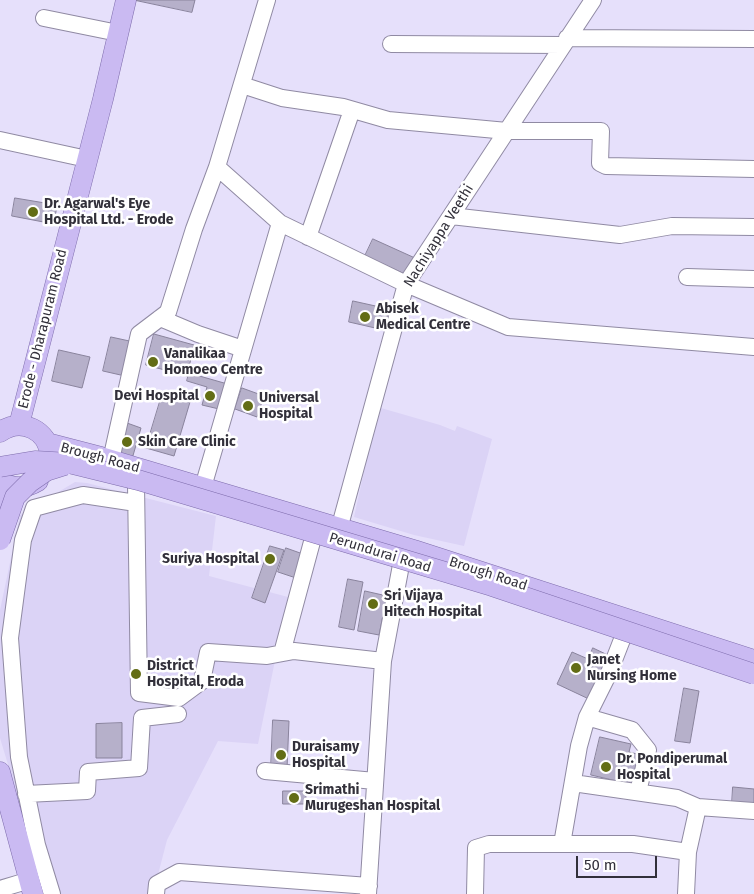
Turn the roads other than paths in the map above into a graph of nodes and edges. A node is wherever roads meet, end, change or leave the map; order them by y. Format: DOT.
graph roads {
  1 [pos="126,0"];
  2 [pos="267,0"];
  3 [pos="592,0"];
  4 [pos="44,18"];
  5 [pos="118,33"];
  6 [pos="754,39"];
  7 [pos="565,42"];
  8 [pos="391,44"];
  9 [pos="242,85"];
  10 [pos="352,110"];
  11 [pos="507,130"];
  12 [pos="0,140"];
  13 [pos="87,159"];
  14 [pos="217,167"];
  15 [pos="754,169"];
  16 [pos="451,216"];
  17 [pos="280,223"];
  18 [pos="754,227"];
  19 [pos="308,236"];
  20 [pos="687,277"];
  21 [pos="754,279"];
  22 [pos="406,284"];
  23 [pos="160,318"];
  24 [pos="754,347"];
  25 [pos="243,349"];
  26 [pos="5,429"];
  27 [pos="47,444"];
  28 [pos="0,460"];
  29 [pos="111,460"];
  30 [pos="69,463"];
  31 [pos="48,469"];
  32 [pos="2,484"];
  33 [pos="203,487"];
  34 [pos="136,494"];
  35 [pos="337,536"];
  36 [pos="312,538"];
  37 [pos="0,540"];
  38 [pos="401,564"];
  39 [pos="623,637"];
  40 [pos="282,653"];
  41 [pos="754,660"];
  42 [pos="382,661"];
  43 [pos="754,665"];
  44 [pos="754,674"];
  45 [pos="754,683"];
  46 [pos="178,714"];
  47 [pos="587,717"];
  48 [pos="265,771"];
  49 [pos="0,772"];
  50 [pos="375,781"];
  51 [pos="573,783"];
  52 [pos="638,792"];
  53 [pos="26,794"];
  54 [pos="698,807"];
  55 [pos="754,811"];
  56 [pos="0,812"];
  57 [pos="562,844"];
  58 [pos="688,852"];
  59 [pos="0,889"];
  60 [pos="25,890"];
  61 [pos="368,890"];
  62 [pos="52,894"];
  63 [pos="156,894"];
  64 [pos="475,894"];
  65 [pos="686,894"];
  1 -- 5 [label="main road, Erode - Dharapuram Road"];
  2 -- 9 [label="street"];
  3 -- 7 [label="street, Nachiyappa Veethi"];
  4 -- 5 [label="street"];
  5 -- 13 [label="main road, Erode - Dharapuram Road"];
  6 -- 7 [label="street"];
  7 -- 8 [label="street"];
  7 -- 11 [label="street, Nachiyappa Veethi"];
  9 -- 10 [label="street"];
  9 -- 14 [label="street"];
  10 -- 11 [label="street"];
  10 -- 19 [label="street"];
  11 -- 15 [label="street"];
  11 -- 16 [label="street, Nachiyappa Veethi"];
  12 -- 13 [label="street"];
  13 -- 26 [label="main road, Erode - Dharapuram Road"];
  14 -- 17 [label="street"];
  14 -- 23 [label="street"];
  16 -- 18 [label="street"];
  16 -- 22 [label="street, Nachiyappa Veethi"];
  17 -- 19 [label="street"];
  17 -- 25 [label="street"];
  19 -- 22 [label="street"];
  20 -- 21 [label="street"];
  22 -- 24 [label="street"];
  22 -- 35 [label="street, Nachiyappa Veethi"];
  23 -- 25 [label="street"];
  23 -- 29 [label="street"];
  25 -- 33 [label="street"];
  26 -- 27 [label="main road, Erode - Dharapuram Road"];
  27 -- 29 [label="main road, Brough Road"];
  27 -- 31 [label="main road"];
  28 -- 43 [label="main road, Perundurai Road"];
  29 -- 33 [label="main road, Brough Road"];
  30 -- 32 [label="main road, Perundurai Road, bridge"];
  30 -- 37 [label="main road, bridge"];
  30 -- 44 [label="main road, Perundurai Road, bridge"];
  31 -- 32 [label="main road"];
  31 -- 34 [label="main road, Brough Road"];
  33 -- 35 [label="main road, Brough Road"];
  34 -- 36 [label="main road, Brough Road"];
  34 -- 40 [label="street"];
  34 -- 53 [label="street"];
  35 -- 36 [label="main road, Brough Road"];
  35 -- 38 [label="main road, Brough Road"];
  35 -- 41 [label="main road, Brough Road"];
  36 -- 40 [label="street"];
  38 -- 39 [label="main road, Brough Road"];
  38 -- 42 [label="street"];
  39 -- 45 [label="main road, Brough Road"];
  39 -- 47 [label="street"];
  40 -- 42 [label="street"];
  42 -- 50 [label="street"];
  46 -- 53 [label="street"];
  47 -- 51 [label="street"];
  47 -- 52 [label="street"];
  48 -- 50 [label="street"];
  49 -- 60 [label="main road"];
  50 -- 61 [label="street"];
  51 -- 52 [label="street"];
  51 -- 57 [label="street"];
  52 -- 54 [label="street"];
  53 -- 62 [label="street"];
  54 -- 55 [label="street"];
  54 -- 58 [label="street"];
  56 -- 60 [label="main road"];
  57 -- 58 [label="street"];
  57 -- 64 [label="street"];
  58 -- 65 [label="street"];
  59 -- 60 [label="street"];
  61 -- 63 [label="street"];
}
